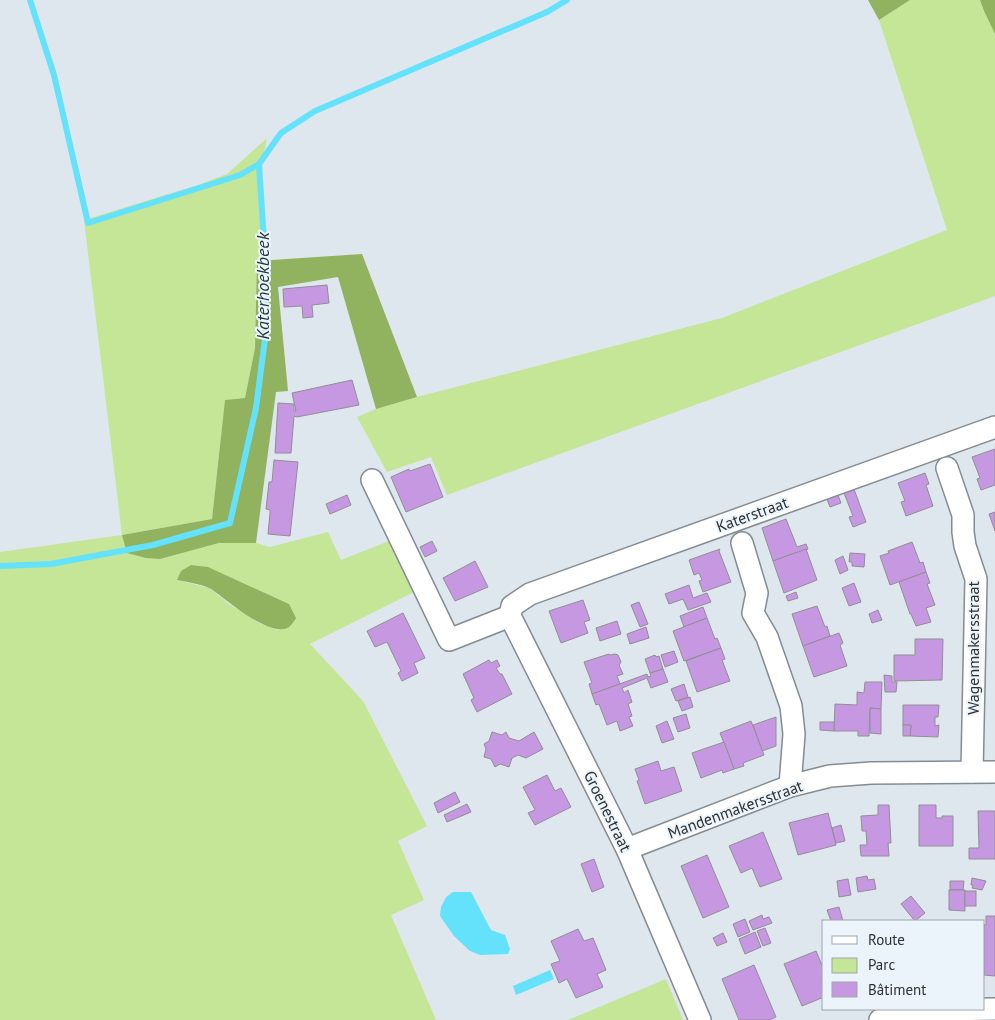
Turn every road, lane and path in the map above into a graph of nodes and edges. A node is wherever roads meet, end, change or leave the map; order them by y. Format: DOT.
graph roads {
  1 [pos="995,427"];
  2 [pos="947,468"];
  3 [pos="372,480"];
  4 [pos="742,543"];
  5 [pos="511,611"];
  6 [pos="972,772"];
  7 [pos="995,772"];
  8 [pos="790,786"];
  9 [pos="627,849"];
  10 [pos="966,1010"];
  11 [pos="700,1020"];
  12 [pos="880,1020"];
  1 -- 5 [label="street, Katerstraat"];
  2 -- 6 [label="street, Wagenmakersstraat"];
  3 -- 5 [label="street, Katerstraat"];
  4 -- 8 [label="street"];
  5 -- 9 [label="street, Groenestraat"];
  6 -- 7 [label="street, Mandenmakersstraat"];
  6 -- 8 [label="street, Mandenmakersstraat"];
  8 -- 9 [label="street, Mandenmakersstraat"];
  9 -- 11 [label="street, Groenestraat"];
  10 -- 12 [label="street"];
}
